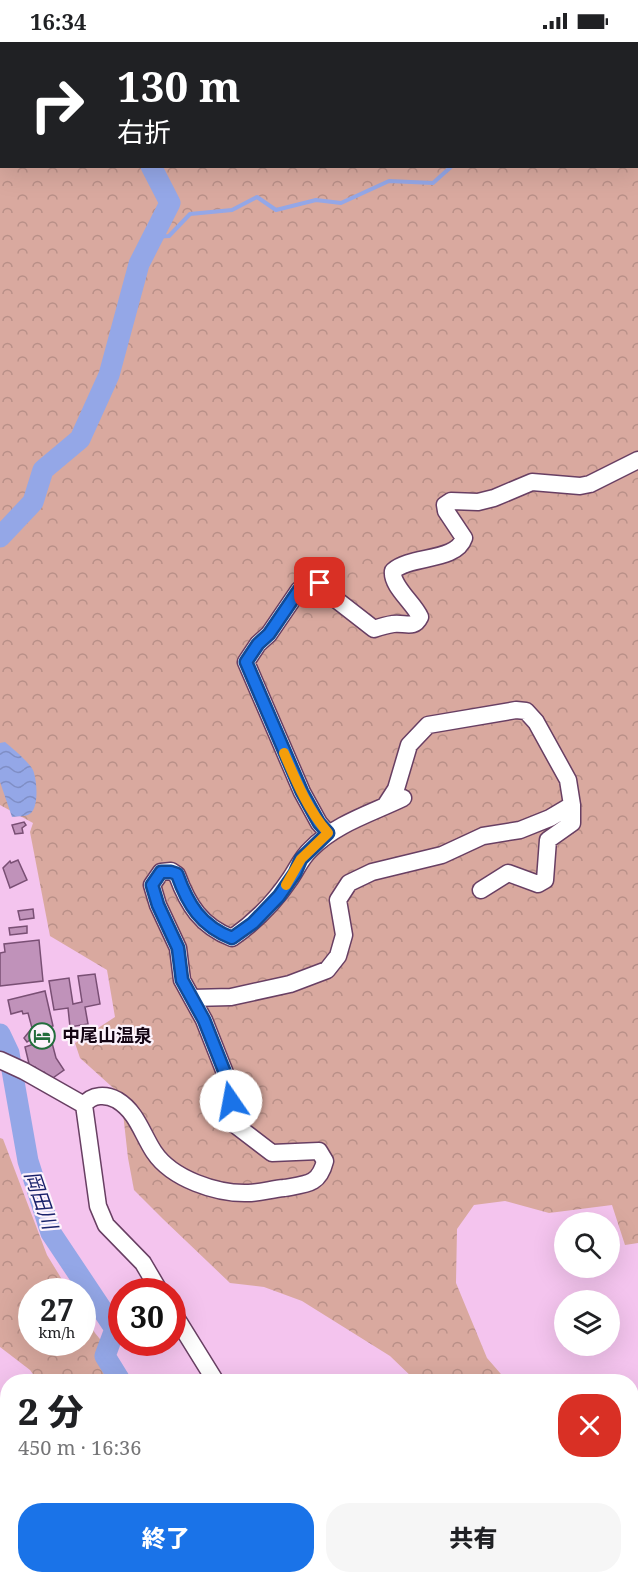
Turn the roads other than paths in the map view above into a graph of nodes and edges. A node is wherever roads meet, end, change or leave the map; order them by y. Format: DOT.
graph roads {
  1 [pos="638,460"];
  2 [pos="403,798"];
  3 [pos="572,805"];
  4 [pos="384,807"];
  5 [pos="328,833"];
  6 [pos="481,890"];
  7 [pos="192,998"];
  8 [pos="0,1060"];
  9 [pos="84,1105"];
  10 [pos="152,1278"];
  11 [pos="186,1334"];
  12 [pos="211,1374"];
  1 -- 5 [label="street"];
  2 -- 4 [label="street"];
  3 -- 4 [label="street"];
  3 -- 6 [label="street"];
  3 -- 7 [label="street"];
  4 -- 5 [label="street"];
  5 -- 7 [label="street"];
  7 -- 9 [label="street"];
  8 -- 9 [label="street"];
  9 -- 10 [label="street"];
  11 -- 12 [label="street"];
}
